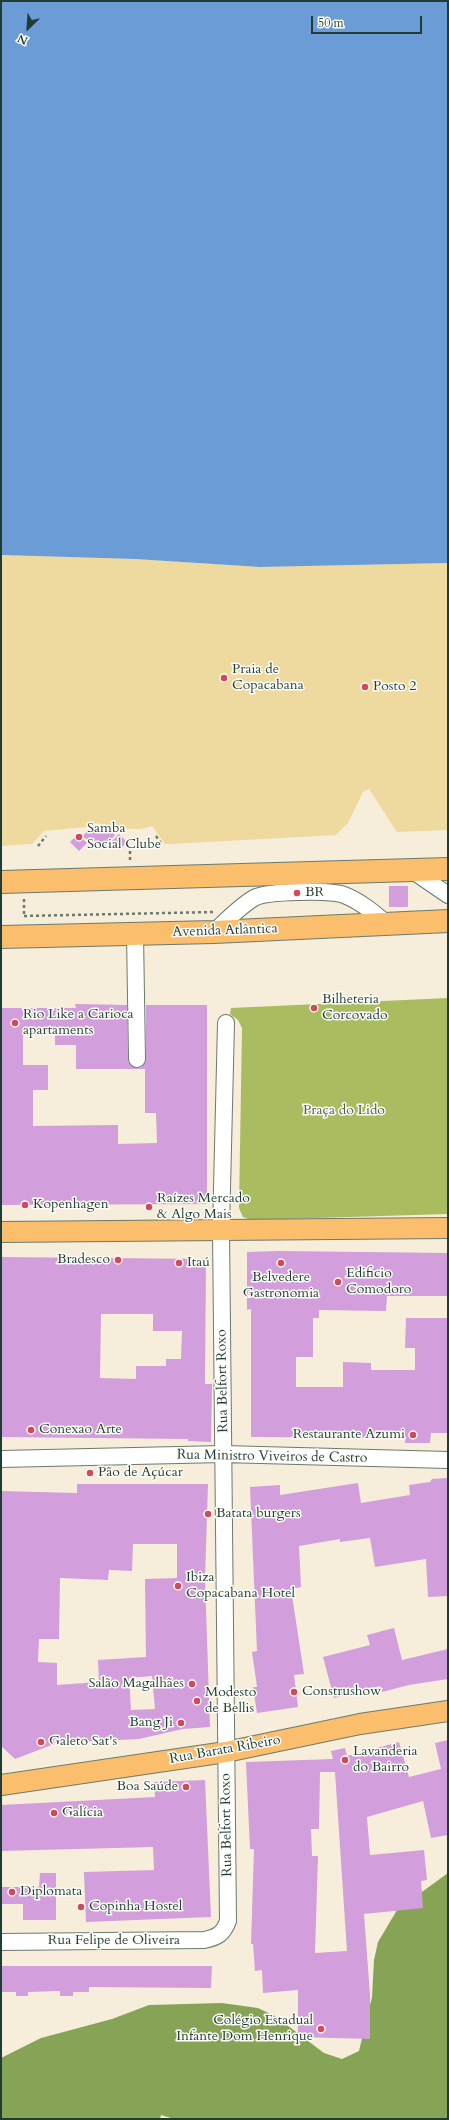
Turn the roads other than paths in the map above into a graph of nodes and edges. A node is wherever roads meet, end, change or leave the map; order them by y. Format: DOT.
graph roads {
  1 [pos="448,869"];
  2 [pos="413,871"];
  3 [pos="1,882"];
  4 [pos="448,895"];
  5 [pos="448,921"];
  6 [pos="387,924"];
  7 [pos="214,932"];
  8 [pos="135,934"];
  9 [pos="1,937"];
  10 [pos="226,1023"];
  11 [pos="137,1059"];
  12 [pos="448,1228"];
  13 [pos="222,1230"];
  14 [pos="1,1232"];
  15 [pos="223,1454"];
  16 [pos="1,1459"];
  17 [pos="448,1460"];
  18 [pos="448,1710"];
  19 [pos="226,1752"];
  20 [pos="1,1785"];
  21 [pos="224,1930"];
  22 [pos="1,1942"];
  1 -- 2 [label="highway"];
  2 -- 3 [label="highway"];
  2 -- 4 [label="street"];
  5 -- 6 [label="highway, Avenida Atlântica"];
  6 -- 7 [label="highway, Avenida Atlântica"];
  6 -- 7 [label="street"];
  7 -- 8 [label="highway, Avenida Atlântica"];
  8 -- 9 [label="highway, Avenida Atlântica"];
  8 -- 11 [label="street"];
  10 -- 13 [label="street, Rua Belfort Roxo"];
  12 -- 13 [label="main road"];
  13 -- 14 [label="main road"];
  13 -- 15 [label="street, Rua Belfort Roxo"];
  15 -- 16 [label="street, Rua Ministro Viveiros de Castro"];
  15 -- 17 [label="street, Rua Ministro Viveiros de Castro"];
  15 -- 19 [label="street, Rua Belfort Roxo"];
  18 -- 19 [label="main road, Rua Barata Ribeiro"];
  19 -- 20 [label="main road, Rua Barata Ribeiro"];
  19 -- 21 [label="street, Rua Belfort Roxo"];
  21 -- 22 [label="street, Rua Felipe de Oliveira"];
}
